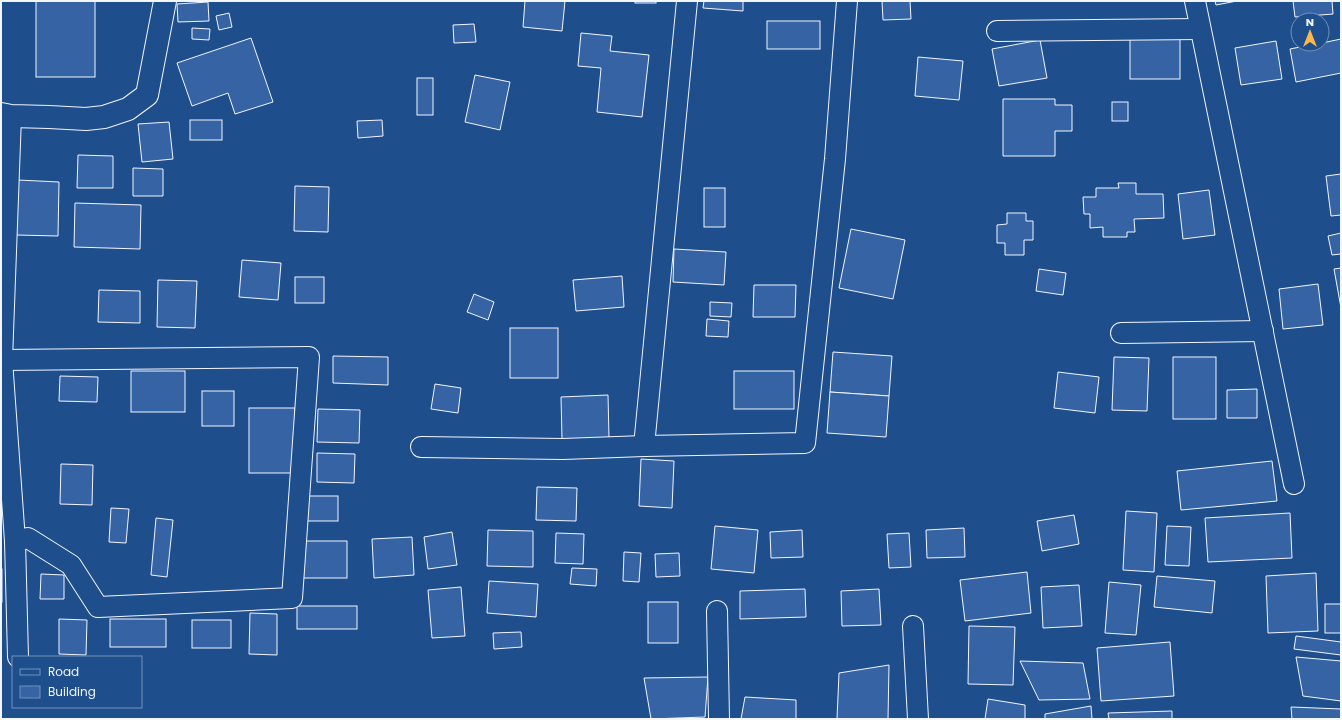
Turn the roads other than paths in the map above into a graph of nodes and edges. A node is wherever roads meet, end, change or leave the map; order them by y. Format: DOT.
graph roads {
  1 [pos="165,1"];
  2 [pos="687,1"];
  3 [pos="847,1"];
  4 [pos="1195,1"];
  5 [pos="1200,29"];
  6 [pos="997,31"];
  7 [pos="6,115"];
  8 [pos="1263,331"];
  9 [pos="1121,333"];
  10 [pos="2,360"];
  11 [pos="644,446"];
  12 [pos="421,447"];
  13 [pos="1294,484"];
  14 [pos="15,541"];
  15 [pos="717,611"];
  16 [pos="913,626"];
  17 [pos="18,656"];
  18 [pos="719,719"];
  19 [pos="918,719"];
  1 -- 7 [label="street"];
  2 -- 11 [label="street"];
  3 -- 11 [label="street"];
  4 -- 5 [label="street"];
  5 -- 6 [label="street"];
  5 -- 8 [label="street"];
  7 -- 10 [label="street"];
  8 -- 9 [label="street"];
  8 -- 13 [label="street"];
  10 -- 14 [label="street"];
  10 -- 14 [label="street"];
  11 -- 12 [label="street"];
  14 -- 17 [label="street"];
  15 -- 18 [label="street"];
  16 -- 19 [label="street"];
}
